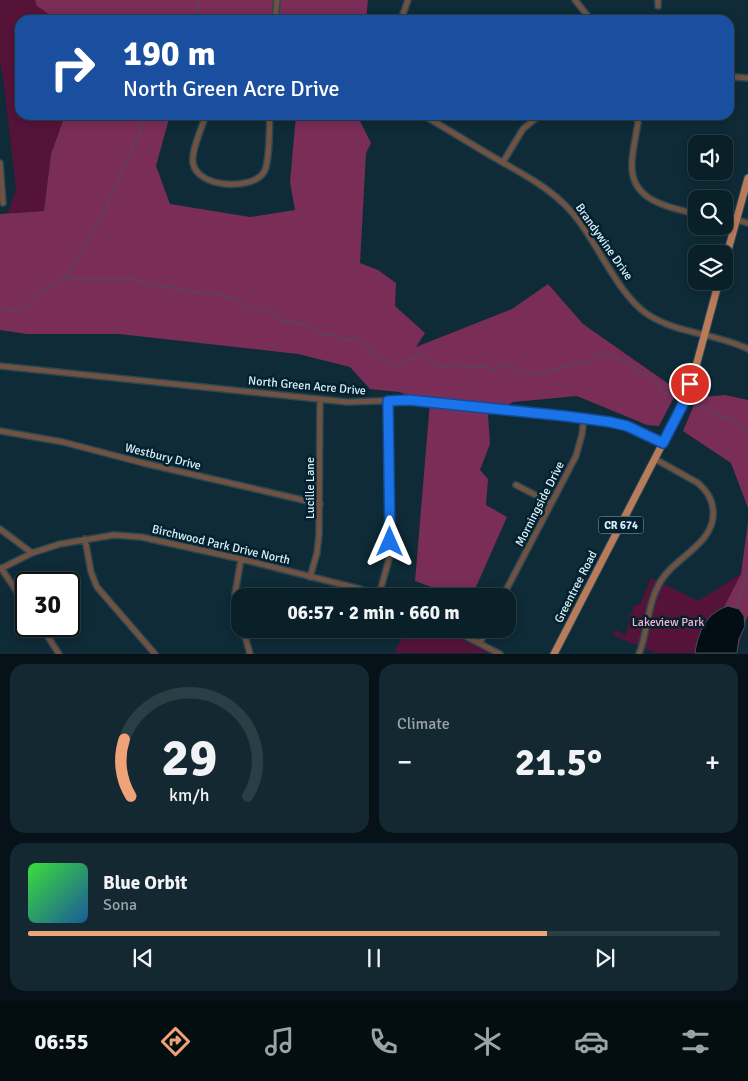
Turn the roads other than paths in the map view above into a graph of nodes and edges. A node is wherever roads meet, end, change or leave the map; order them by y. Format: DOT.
graph roads {
  1 [pos="277,0"];
  2 [pos="408,0"];
  3 [pos="575,0"];
  4 [pos="276,15"];
  5 [pos="402,15"];
  6 [pos="587,15"];
  7 [pos="734,77"];
  8 [pos="748,78"];
  9 [pos="204,120"];
  10 [pos="270,120"];
  11 [pos="432,120"];
  12 [pos="534,120"];
  13 [pos="638,120"];
  14 [pos="0,162"];
  15 [pos="503,162"];
  16 [pos="748,178"];
  17 [pos="3,203"];
  18 [pos="688,212"];
  19 [pos="736,222"];
  20 [pos="748,223"];
  21 [pos="730,245"];
  22 [pos="717,290"];
  23 [pos="705,334"];
  24 [pos="748,349"];
  25 [pos="0,366"];
  26 [pos="320,399"];
  27 [pos="388,401"];
  28 [pos="584,418"];
  29 [pos="0,431"];
  30 [pos="663,443"];
  31 [pos="655,459"];
  32 [pos="516,485"];
  33 [pos="551,503"];
  34 [pos="320,504"];
  35 [pos="0,529"];
  36 [pos="85,539"];
  37 [pos="32,553"];
  38 [pos="241,559"];
  39 [pos="0,568"];
  40 [pos="310,577"];
  41 [pos="236,588"];
  42 [pos="351,588"];
  43 [pos="382,588"];
  44 [pos="508,588"];
  45 [pos="15,589"];
  46 [pos="48,637"];
  47 [pos="246,638"];
  48 [pos="470,638"];
  49 [pos="482,638"];
  50 [pos="480,643"];
  51 [pos="59,654"];
  52 [pos="155,654"];
  53 [pos="250,654"];
  54 [pos="500,654"];
  55 [pos="554,654"];
  56 [pos="639,654"];
  1 -- 4 [label="street"];
  2 -- 5 [label="street"];
  3 -- 6 [label="street"];
  7 -- 8 [label="street"];
  9 -- 10 [label="street"];
  11 -- 15 [label="street, Brandywine Drive"];
  12 -- 15 [label="street"];
  13 -- 18 [label="street"];
  14 -- 17 [label="street"];
  15 -- 23 [label="street, Brandywine Drive"];
  16 -- 19 [label="main road"];
  19 -- 20 [label="street"];
  19 -- 21 [label="main road"];
  22 -- 23 [label="main road, Greentree Road"];
  23 -- 24 [label="street, Brandywine Drive"];
  23 -- 30 [label="main road, Greentree Road / CR 674"];
  25 -- 26 [label="street, North Green Acre Drive"];
  26 -- 27 [label="street, North Green Acre Drive"];
  26 -- 34 [label="street, Lucille Lane"];
  27 -- 28 [label="street, North Green Acre Drive"];
  27 -- 43 [label="street"];
  28 -- 30 [label="street, North Green Acre Drive"];
  28 -- 33 [label="street, Morningside Drive"];
  29 -- 34 [label="street, Westbury Drive"];
  30 -- 31 [label="main road, Greentree Road / CR 674"];
  31 -- 55 [label="main road, Greentree Road / CR 674"];
  31 -- 56 [label="street"];
  32 -- 33 [label="street"];
  33 -- 44 [label="street, Morningside Drive"];
  34 -- 40 [label="street, Lucille Lane"];
  35 -- 37 [label="street"];
  36 -- 37 [label="street, Birchwood Park Drive North"];
  36 -- 38 [label="street, Birchwood Park Drive North"];
  36 -- 52 [label="street"];
  37 -- 39 [label="street, Birchwood Park Drive North"];
  38 -- 40 [label="street, Birchwood Park Drive North"];
  38 -- 41 [label="street"];
  39 -- 45 [label="street"];
  40 -- 42 [label="street, Birchwood Park Drive North"];
  46 -- 51 [label="street"];
  47 -- 53 [label="street"];
  48 -- 50 [label="street"];
  49 -- 50 [label="street"];
  50 -- 54 [label="street"];
}
